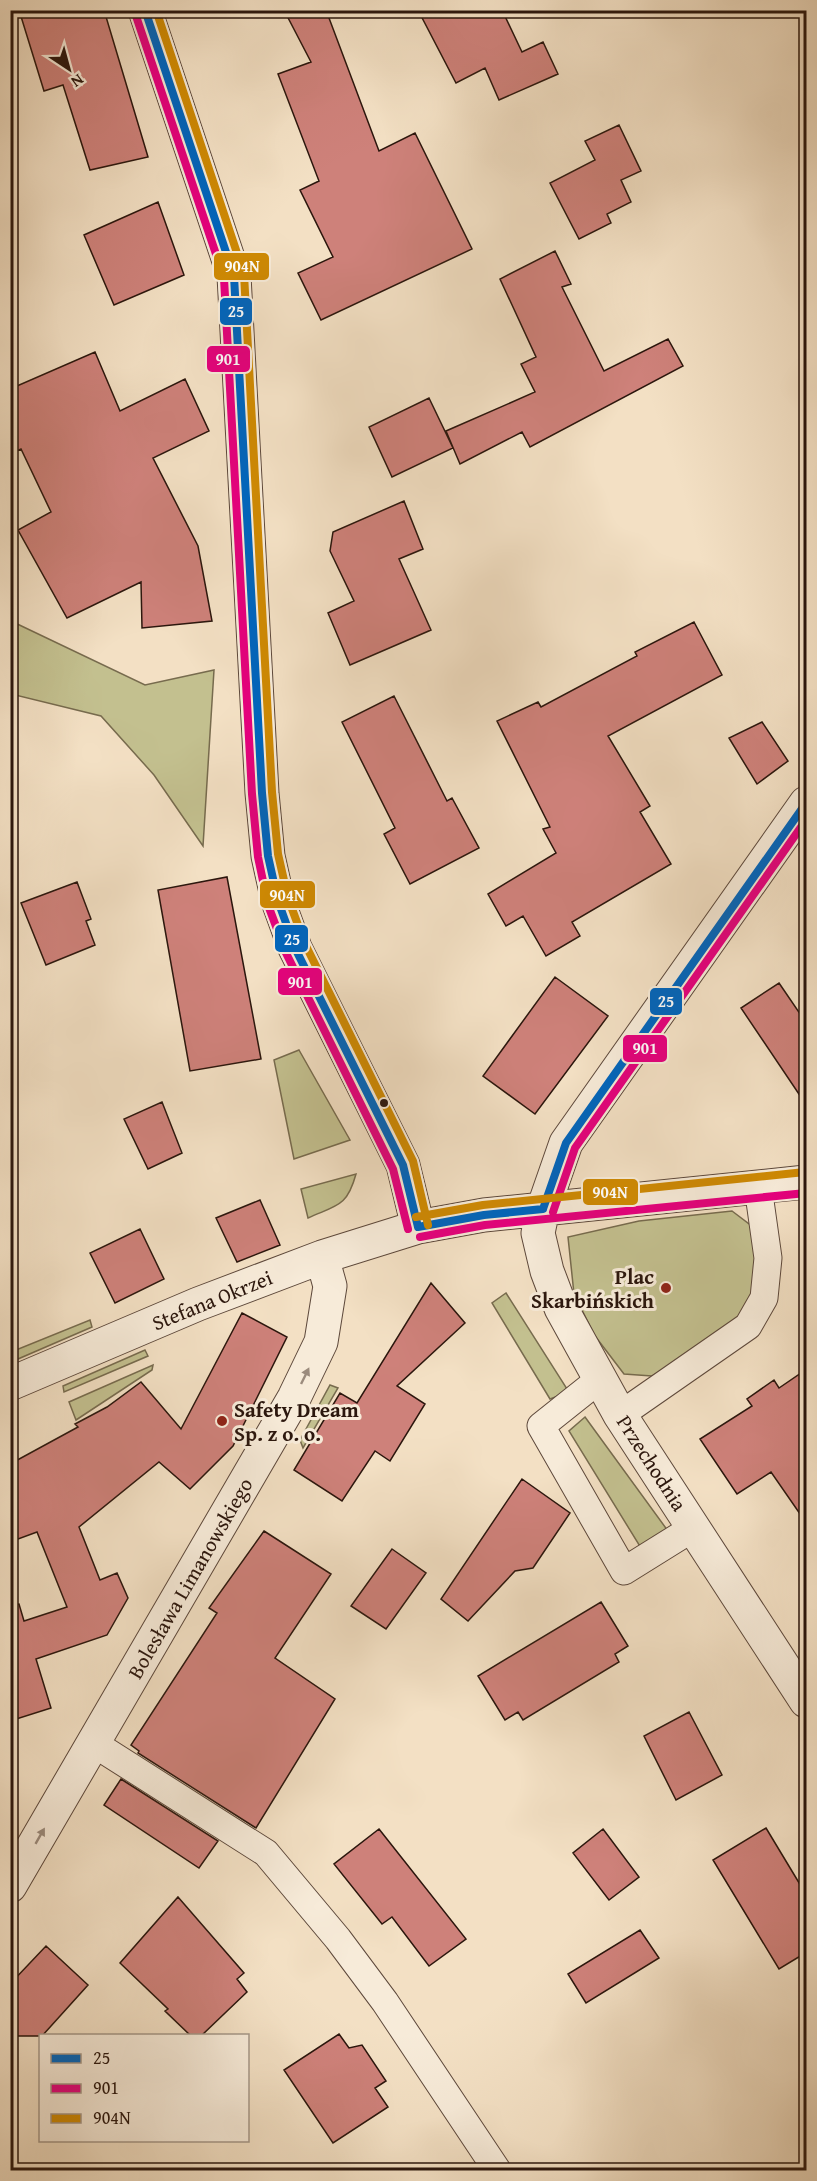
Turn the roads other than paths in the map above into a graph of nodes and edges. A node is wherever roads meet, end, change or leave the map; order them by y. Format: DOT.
graph roads {
  1 [pos="145,10"];
  2 [pos="807,803"];
  3 [pos="807,1182"];
  4 [pos="758,1187"];
  5 [pos="543,1209"];
  6 [pos="418,1227"];
  7 [pos="322,1257"];
  8 [pos="600,1379"];
  9 [pos="10,1384"];
  10 [pos="620,1415"];
  11 [pos="693,1528"];
  12 [pos="807,1701"];
  13 [pos="93,1743"];
  14 [pos="10,1886"];
  15 [pos="496,2170"];
  1 -- 6 [label="street"];
  2 -- 5 [label="street, Przechodnia"];
  3 -- 4 [label="street, Stefana Okrzei"];
  4 -- 5 [label="street, Stefana Okrzei"];
  4 -- 10 [label="lane"];
  5 -- 6 [label="street, Stefana Okrzei"];
  5 -- 8 [label="street, Przechodnia"];
  6 -- 7 [label="street, Stefana Okrzei"];
  7 -- 9 [label="street, Stefana Okrzei"];
  13 -- 7 [label="street, Bolesława Limanowskiego, one-way"];
  8 -- 10 [label="street, Przechodnia"];
  8 -- 11 [label="lane"];
  10 -- 11 [label="street, Przechodnia"];
  11 -- 12 [label="street, Przechodnia"];
  14 -- 13 [label="street, Bolesława Limanowskiego, one-way"];
  13 -- 15 [label="lane"];
}
